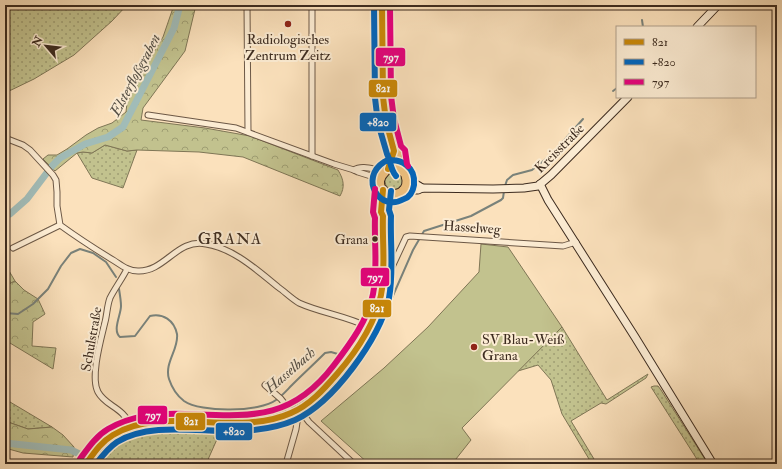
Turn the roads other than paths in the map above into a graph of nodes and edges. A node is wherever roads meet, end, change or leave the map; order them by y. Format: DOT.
graph roads {
  1 [pos="247,5"];
  2 [pos="312,5"];
  3 [pos="382,5"];
  4 [pos="718,5"];
  5 [pos="698,26"];
  6 [pos="627,98"];
  7 [pos="148,115"];
  8 [pos="248,132"];
  9 [pos="5,138"];
  10 [pos="394,151"];
  11 [pos="312,156"];
  12 [pos="354,170"];
  13 [pos="387,170"];
  14 [pos="404,175"];
  15 [pos="540,184"];
  16 [pos="381,186"];
  17 [pos="422,188"];
  18 [pos="403,190"];
  19 [pos="395,195"];
  20 [pos="383,216"];
  21 [pos="60,226"];
  22 [pos="576,242"];
  23 [pos="13,248"];
  24 [pos="127,269"];
  25 [pos="384,269"];
  26 [pos="368,327"];
  27 [pos="265,385"];
  28 [pos="295,411"];
  29 [pos="131,427"];
  30 [pos="87,463"];
  31 [pos="286,464"];
  32 [pos="354,464"];
  33 [pos="713,464"];
  1 -- 8 [label="street"];
  2 -- 11 [label="street"];
  3 -- 10 [label="main road"];
  4 -- 5 [label="main road"];
  6 -- 15 [label="main road, Kreisstraße"];
  7 -- 8 [label="street"];
  8 -- 11 [label="street"];
  9 -- 21 [label="street"];
  10 -- 13 [label="main road"];
  10 -- 14 [label="main road"];
  11 -- 12 [label="street"];
  12 -- 13 [label="street"];
  12 -- 16 [label="street"];
  13 -- 14 [label="main road"];
  13 -- 16 [label="main road"];
  14 -- 17 [label="main road"];
  14 -- 18 [label="main road"];
  15 -- 17 [label="main road, Kreisstraße"];
  15 -- 22 [label="main road"];
  16 -- 19 [label="main road"];
  16 -- 20 [label="main road"];
  17 -- 18 [label="main road, Kreisstraße"];
  18 -- 19 [label="main road"];
  19 -- 20 [label="main road"];
  20 -- 25 [label="main road"];
  21 -- 23 [label="street"];
  21 -- 24 [label="street"];
  22 -- 25 [label="street, Hasselweg"];
  22 -- 33 [label="main road"];
  24 -- 26 [label="street"];
  24 -- 29 [label="street, Schulstraße"];
  25 -- 26 [label="main road"];
  26 -- 28 [label="main road"];
  27 -- 28 [label="street"];
  28 -- 29 [label="main road"];
  28 -- 31 [label="street"];
  28 -- 32 [label="street"];
  29 -- 30 [label="main road"];
}
